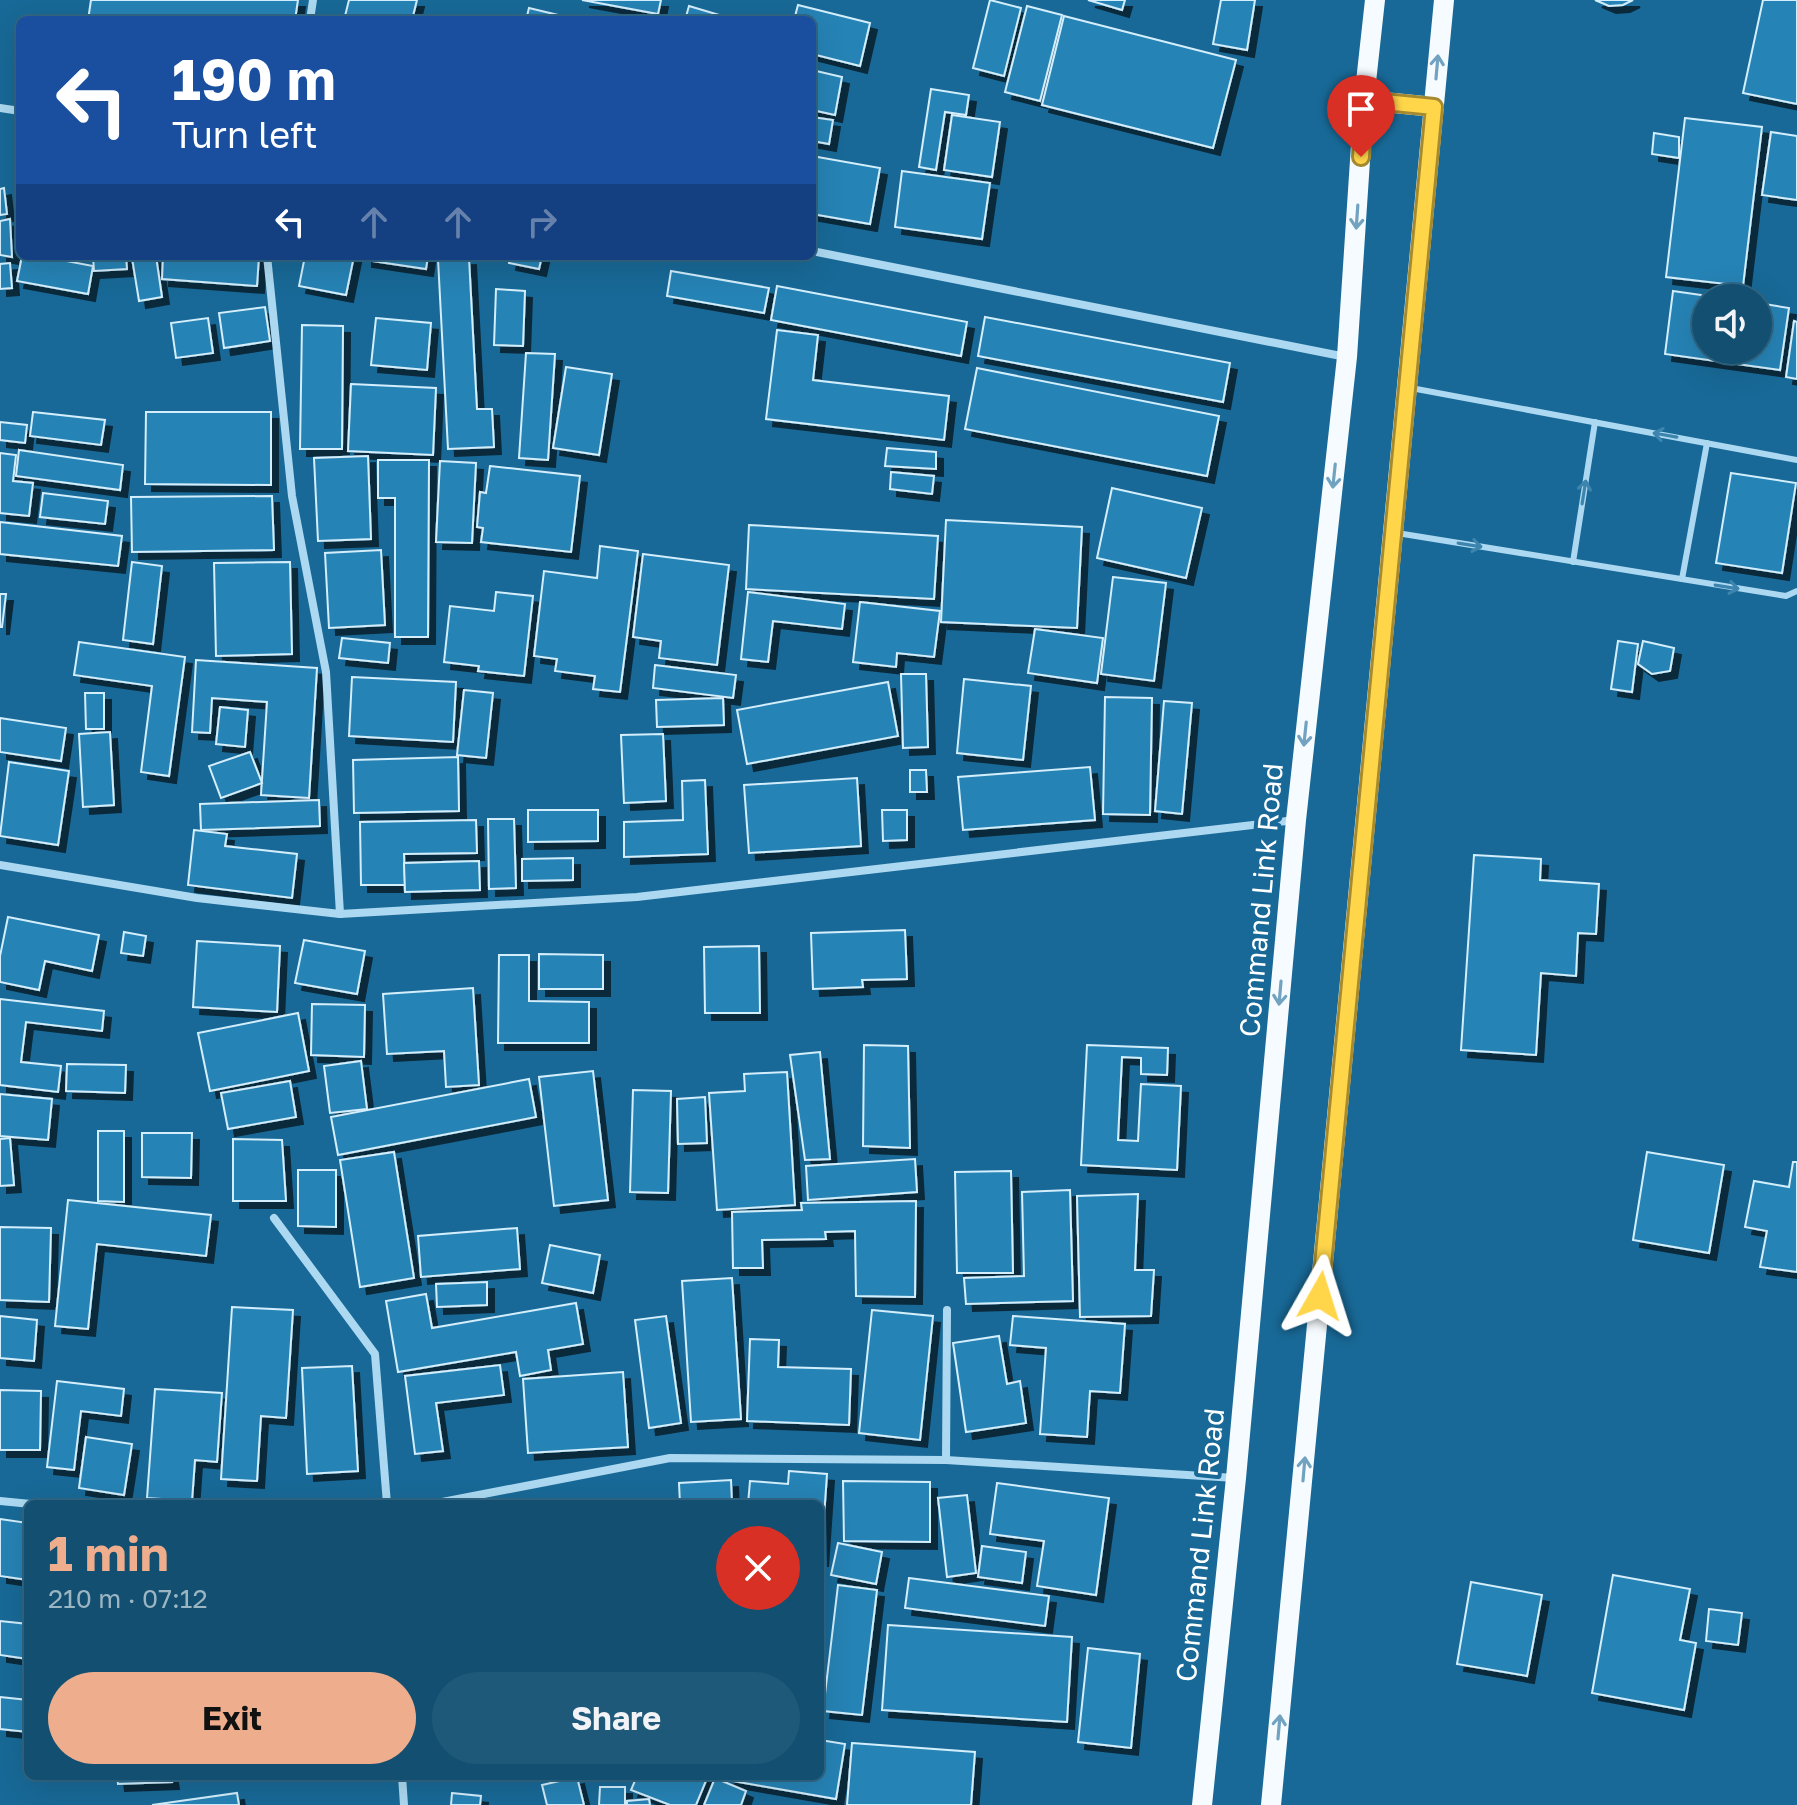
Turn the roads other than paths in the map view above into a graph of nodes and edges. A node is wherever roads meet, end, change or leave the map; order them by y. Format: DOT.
graph roads {
  1 [pos="1375,0"];
  2 [pos="1444,0"];
  3 [pos="1364,100"];
  4 [pos="1434,107"];
  5 [pos="816,252"];
  6 [pos="267,260"];
  7 [pos="1347,357"];
  8 [pos="1407,387"];
  9 [pos="1595,422"];
  10 [pos="1707,443"];
  11 [pos="1797,460"];
  12 [pos="1393,533"];
  13 [pos="1573,562"];
  14 [pos="1682,579"];
  15 [pos="1797,591"];
  16 [pos="1296,820"];
  17 [pos="0,865"];
  18 [pos="340,914"];
  19 [pos="274,1218"];
  20 [pos="947,1310"];
  21 [pos="946,1460"];
  22 [pos="1236,1478"];
  23 [pos="387,1500"];
  24 [pos="453,1500"];
  25 [pos="0,1501"];
  26 [pos="24,1503"];
  27 [pos="402,1780"];
  28 [pos="404,1805"];
  29 [pos="1202,1805"];
  30 [pos="1271,1805"];
  1 -- 3 [label="main road, Command Link Road"];
  4 -- 2 [label="main road, one-way"];
  3 -- 4 [label="main road"];
  3 -- 7 [label="main road, Command Link Road, one-way"];
  4 -- 8 [label="main road"];
  5 -- 7 [label="street"];
  6 -- 18 [label="street"];
  7 -- 16 [label="main road, Command Link Road, one-way"];
  8 -- 9 [label="lane"];
  8 -- 12 [label="main road"];
  10 -- 9 [label="lane, one-way"];
  13 -- 9 [label="lane, one-way"];
  10 -- 11 [label="lane"];
  10 -- 14 [label="lane"];
  12 -- 13 [label="lane, one-way"];
  30 -- 12 [label="main road, one-way"];
  13 -- 14 [label="lane"];
  14 -- 15 [label="lane, one-way"];
  16 -- 18 [label="street"];
  16 -- 22 [label="main road, Command Link Road, one-way"];
  17 -- 18 [label="street"];
  19 -- 23 [label="street"];
  20 -- 21 [label="street"];
  21 -- 22 [label="street"];
  21 -- 24 [label="street"];
  22 -- 29 [label="main road, Command Link Road"];
  25 -- 26 [label="street"];
  27 -- 28 [label="street"];
}
